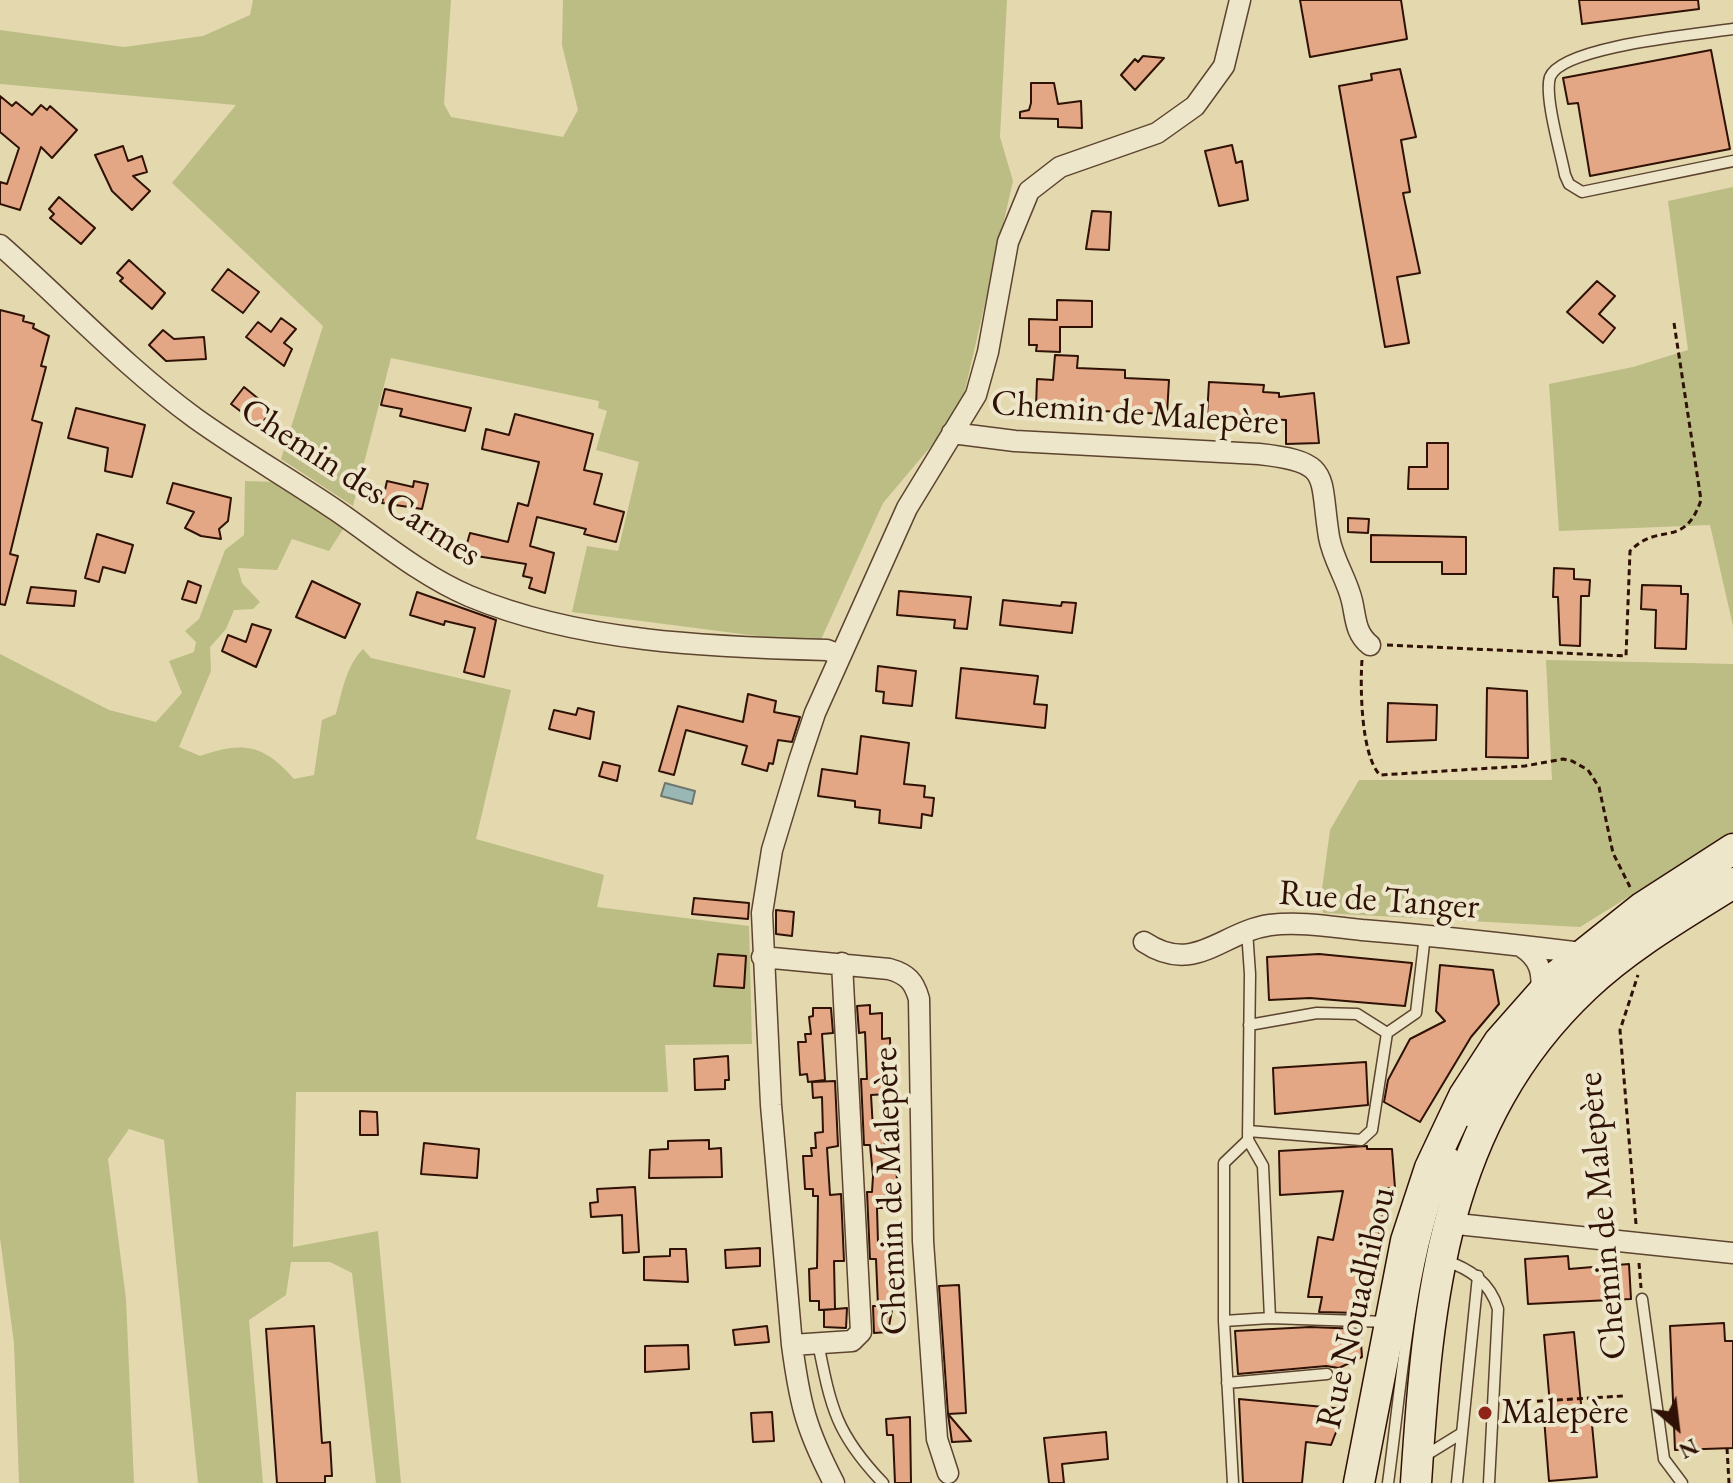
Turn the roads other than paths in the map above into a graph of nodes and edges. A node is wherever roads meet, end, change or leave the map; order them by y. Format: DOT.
graph roads {
  1 [pos="1240,0"];
  2 [pos="1733,29"];
  3 [pos="1733,161"];
  4 [pos="0,245"];
  5 [pos="952,433"];
  6 [pos="1370,645"];
  7 [pos="840,655"];
  8 [pos="1733,849"];
  9 [pos="1733,883"];
  10 [pos="1640,926"];
  11 [pos="1247,931"];
  12 [pos="1425,935"];
  13 [pos="1144,942"];
  14 [pos="1522,947"];
  15 [pos="762,957"];
  16 [pos="842,963"];
  17 [pos="1581,964"];
  18 [pos="1545,999"];
  19 [pos="1532,1024"];
  20 [pos="1249,1025"];
  21 [pos="1387,1033"];
  22 [pos="1500,1067"];
  23 [pos="1248,1136"];
  24 [pos="1448,1219"];
  25 [pos="1733,1253"];
  26 [pos="1431,1257"];
  27 [pos="1478,1276"];
  28 [pos="1642,1299"];
  29 [pos="1270,1318"];
  30 [pos="1224,1321"];
  31 [pos="1392,1322"];
  32 [pos="818,1343"];
  33 [pos="792,1345"];
  34 [pos="1327,1374"];
  35 [pos="1227,1383"];
  36 [pos="1462,1433"];
  37 [pos="1417,1471"];
  38 [pos="948,1473"];
  39 [pos="834,1483"];
  40 [pos="883,1483"];
  41 [pos="1233,1483"];
  42 [pos="1359,1483"];
  43 [pos="1388,1483"];
  44 [pos="1457,1483"];
  45 [pos="1489,1483"];
  46 [pos="1682,1483"];
  1 -- 5 [label="street, Chemin de Malepère"];
  2 -- 3 [label="lane"];
  4 -- 7 [label="street, Chemin des Carmes"];
  5 -- 6 [label="street, Chemin de Malepère"];
  5 -- 7 [label="street, Chemin de Malepère"];
  7 -- 15 [label="street, Chemin de Malepère"];
  8 -- 10 [label="street, Rue Nouadhibou"];
  9 -- 10 [label="street, Rue Nouadhibou"];
  10 -- 17 [label="street, Rue Nouadhibou"];
  10 -- 24 [label="street, Rue Nouadhibou"];
  11 -- 12 [label="street, Rue de Tanger"];
  11 -- 13 [label="street, Rue de Tanger"];
  11 -- 20 [label="lane"];
  12 -- 14 [label="street, Rue de Tanger"];
  12 -- 21 [label="lane"];
  14 -- 17 [label="street, Rue de Tanger"];
  14 -- 18 [label="street, Rue de Tanger"];
  15 -- 16 [label="street, Chemin de Malepère"];
  15 -- 33 [label="street, Chemin de Malepère"];
  16 -- 32 [label="street, Chemin de Malepère"];
  16 -- 38 [label="street, Chemin de Malepère"];
  17 -- 18 [label="street, Rue Nouadhibou"];
  18 -- 19 [label="lane, Rue Nouadhibou"];
  18 -- 31 [label="street, Rue Nouadhibou"];
  20 -- 21 [label="lane"];
  20 -- 23 [label="lane"];
  21 -- 23 [label="lane"];
  22 -- 26 [label="lane, Rue Nouadhibou"];
  23 -- 29 [label="lane"];
  23 -- 30 [label="lane"];
  24 -- 25 [label="street"];
  24 -- 26 [label="street, Rue Nouadhibou"];
  26 -- 27 [label="lane"];
  26 -- 37 [label="street, Rue Nouadhibou"];
  26 -- 43 [label="lane, Rue Nouadhibou"];
  27 -- 36 [label="lane"];
  27 -- 45 [label="lane"];
  28 -- 46 [label="lane, Chemin de Malepère"];
  29 -- 30 [label="lane"];
  29 -- 31 [label="lane"];
  30 -- 35 [label="lane"];
  31 -- 42 [label="street, Rue Nouadhibou"];
  32 -- 33 [label="street, Chemin de Malepère"];
  32 -- 40 [label="lane"];
  33 -- 39 [label="street, Chemin de Malepère"];
  34 -- 35 [label="lane"];
  35 -- 41 [label="lane"];
  36 -- 37 [label="lane"];
  36 -- 44 [label="lane"];
}
